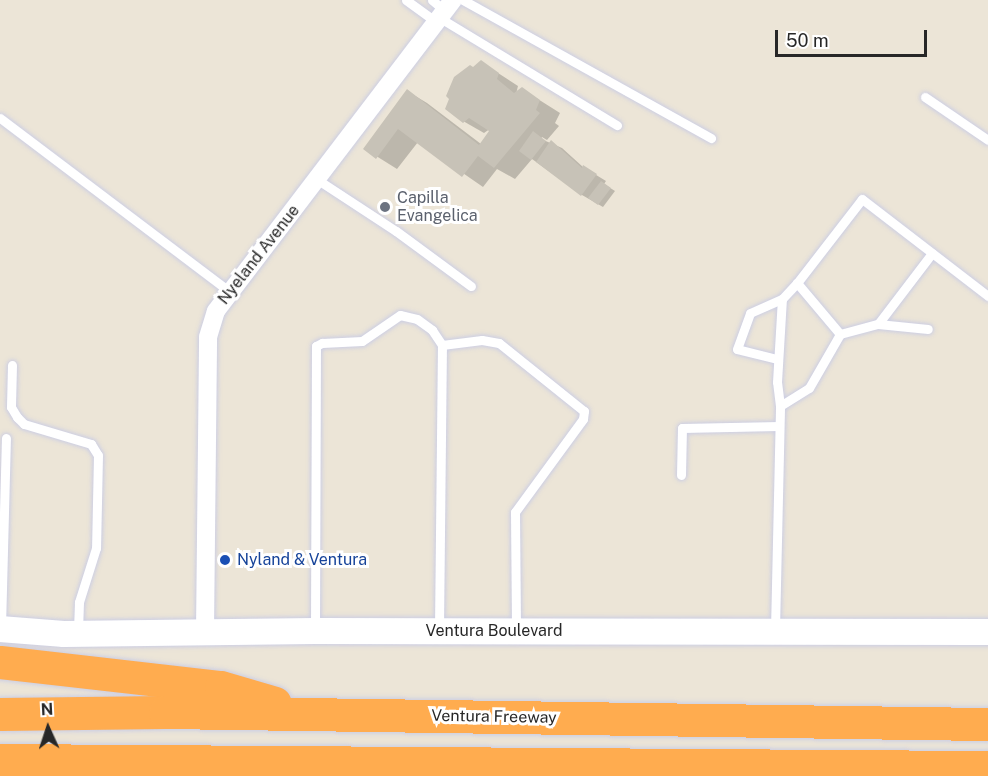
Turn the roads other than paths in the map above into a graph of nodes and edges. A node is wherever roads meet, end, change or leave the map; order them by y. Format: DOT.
graph roads {
  1 [pos="406,0"];
  2 [pos="463,0"];
  3 [pos="441,10"];
  4 [pos="925,97"];
  5 [pos="0,118"];
  6 [pos="617,125"];
  7 [pos="711,138"];
  8 [pos="988,140"];
  9 [pos="318,180"];
  10 [pos="932,253"];
  11 [pos="797,283"];
  12 [pos="471,286"];
  13 [pos="230,292"];
  14 [pos="988,296"];
  15 [pos="782,299"];
  16 [pos="878,324"];
  17 [pos="928,329"];
  18 [pos="840,334"];
  19 [pos="442,345"];
  20 [pos="777,359"];
  21 [pos="12,365"];
  22 [pos="780,406"];
  23 [pos="779,426"];
  24 [pos="6,438"];
  25 [pos="681,475"];
  26 [pos="0,629"];
  27 [pos="315,631"];
  28 [pos="439,631"];
  29 [pos="516,631"];
  30 [pos="775,631"];
  31 [pos="205,632"];
  32 [pos="988,632"];
  33 [pos="78,633"];
  34 [pos="0,662"];
  35 [pos="0,714"];
  36 [pos="314,714"];
  37 [pos="988,724"];
  38 [pos="0,760"];
  39 [pos="522,765"];
  40 [pos="988,767"];
  41 [pos="490,776"];
  1 -- 3 [label="lane"];
  2 -- 7 [label="lane"];
  3 -- 6 [label="lane"];
  3 -- 9 [label="street, Nyeland Avenue"];
  4 -- 8 [label="lane"];
  5 -- 13 [label="lane"];
  9 -- 12 [label="lane"];
  9 -- 13 [label="street, Nyeland Avenue"];
  10 -- 11 [label="lane"];
  10 -- 14 [label="lane"];
  10 -- 16 [label="lane"];
  11 -- 15 [label="lane"];
  11 -- 18 [label="lane"];
  13 -- 31 [label="street, Nyeland Avenue"];
  15 -- 20 [label="lane"];
  15 -- 20 [label="lane"];
  16 -- 17 [label="lane"];
  16 -- 18 [label="lane"];
  18 -- 22 [label="lane"];
  19 -- 27 [label="lane"];
  19 -- 28 [label="lane"];
  19 -- 29 [label="lane"];
  20 -- 22 [label="lane"];
  21 -- 33 [label="lane"];
  22 -- 23 [label="lane"];
  23 -- 25 [label="lane"];
  23 -- 30 [label="lane"];
  24 -- 26 [label="lane"];
  26 -- 33 [label="street, Ventura Boulevard"];
  27 -- 28 [label="street, Ventura Boulevard"];
  27 -- 31 [label="street, Ventura Boulevard"];
  28 -- 29 [label="street, Ventura Boulevard"];
  29 -- 30 [label="street, Ventura Boulevard"];
  30 -- 32 [label="street, Ventura Boulevard"];
  31 -- 33 [label="street, Ventura Boulevard"];
  34 -- 36 [label="highway"];
  35 -- 36 [label="highway, Ventura Freeway"];
  36 -- 37 [label="highway, Ventura Freeway"];
  38 -- 39 [label="highway"];
  39 -- 40 [label="highway"];
  39 -- 41 [label="highway"];
}
